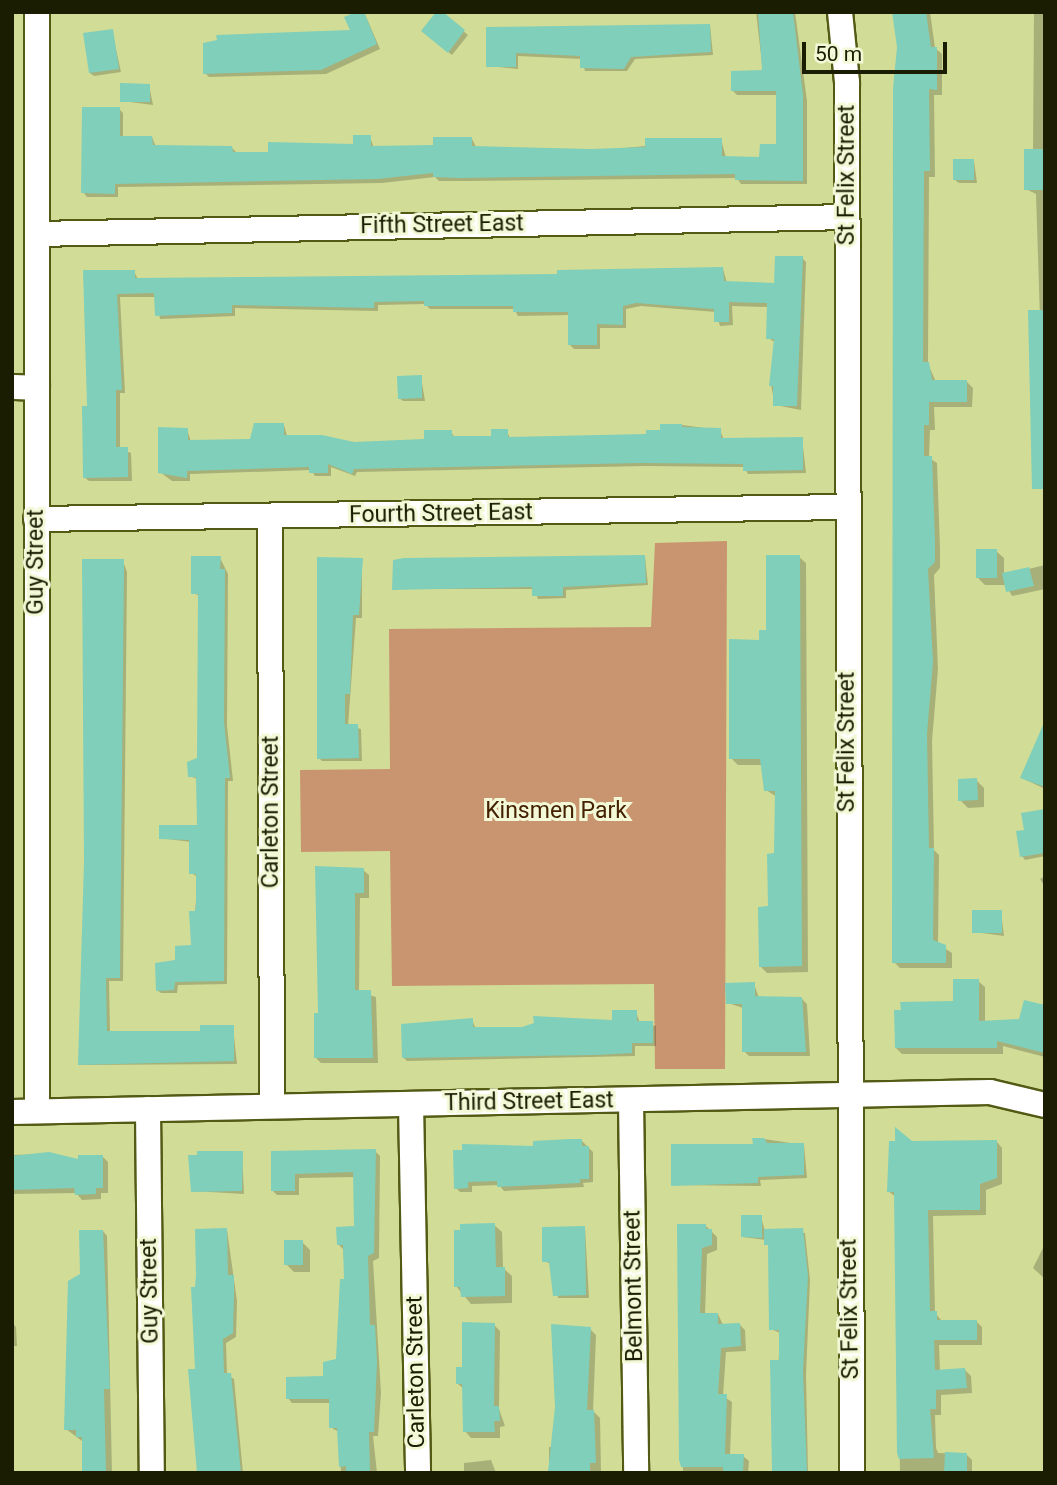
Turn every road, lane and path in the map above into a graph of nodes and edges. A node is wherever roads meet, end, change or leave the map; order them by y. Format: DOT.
graph roads {
  1 [pos="37,12"];
  2 [pos="840,12"];
  3 [pos="847,217"];
  4 [pos="37,234"];
  5 [pos="12,387"];
  6 [pos="37,387"];
  7 [pos="846,507"];
  8 [pos="270,517"];
  9 [pos="36,519"];
  10 [pos="848,1096"];
  11 [pos="631,1100"];
  12 [pos="411,1104"];
  13 [pos="1045,1105"];
  14 [pos="272,1106"];
  15 [pos="148,1109"];
  16 [pos="24,1111"];
  17 [pos="152,1473"];
  18 [pos="418,1473"];
  19 [pos="636,1473"];
  20 [pos="852,1473"];
  1 -- 4 [label="street, Guy Street"];
  2 -- 3 [label="street, St Felix Street"];
  3 -- 4 [label="street, Fifth Street East"];
  3 -- 7 [label="street, St Felix Street"];
  4 -- 6 [label="street, Guy Street"];
  5 -- 6 [label="street"];
  6 -- 9 [label="street, Guy Street"];
  7 -- 8 [label="street, Fourth Street East"];
  7 -- 10 [label="street, St Felix Street"];
  8 -- 9 [label="street, Fourth Street East"];
  8 -- 14 [label="street, Carleton Street"];
  9 -- 16 [label="street, Guy Street"];
  10 -- 11 [label="street, Third Street East"];
  10 -- 13 [label="street, Third Street East"];
  10 -- 20 [label="street, St Felix Street"];
  11 -- 12 [label="street, Third Street East"];
  11 -- 19 [label="street, Belmont Street"];
  12 -- 14 [label="street, Third Street East"];
  12 -- 18 [label="street, Carleton Street"];
  14 -- 15 [label="street, Third Street East"];
  15 -- 16 [label="street, Third Street East"];
  15 -- 17 [label="street, Guy Street"];
}
